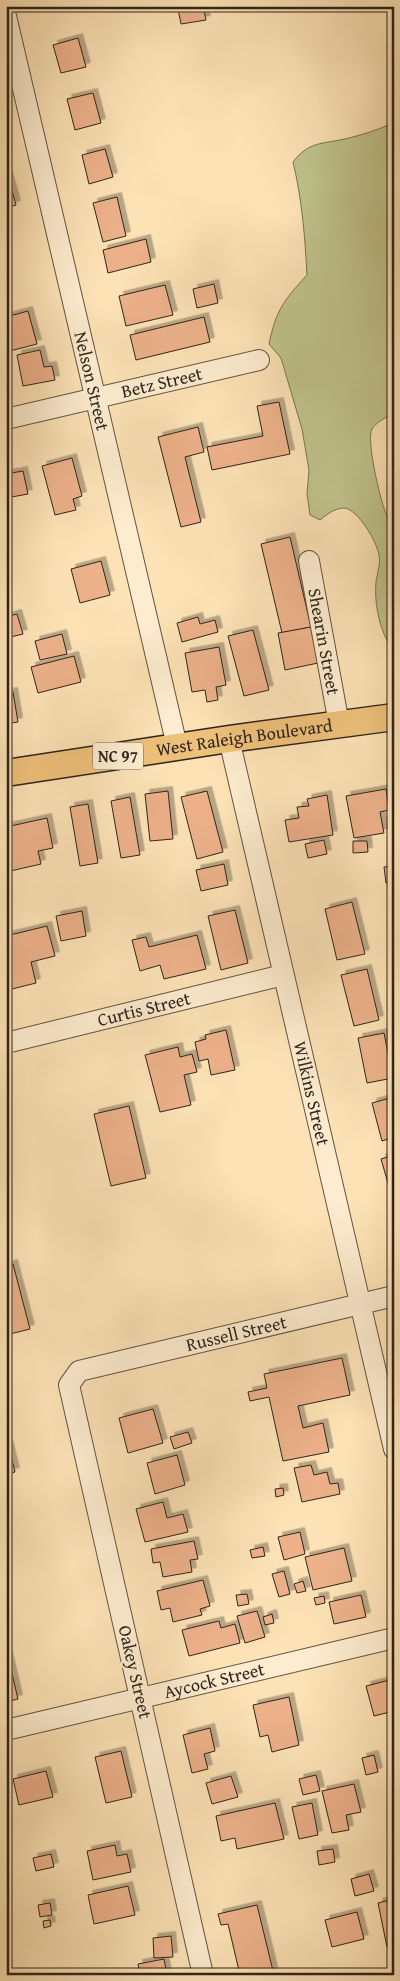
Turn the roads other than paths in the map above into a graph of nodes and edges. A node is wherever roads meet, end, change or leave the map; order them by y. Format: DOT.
graph roads {
  1 [pos="6,16"];
  2 [pos="258,360"];
  3 [pos="96,398"];
  4 [pos="6,419"];
  5 [pos="309,561"];
  6 [pos="394,717"];
  7 [pos="339,724"];
  8 [pos="229,739"];
  9 [pos="177,746"];
  10 [pos="6,773"];
  11 [pos="283,975"];
  12 [pos="6,1043"];
  13 [pos="394,1296"];
  14 [pos="360,1303"];
  15 [pos="79,1371"];
  16 [pos="394,1449"];
  17 [pos="394,1638"];
  18 [pos="141,1699"];
  19 [pos="6,1730"];
  20 [pos="204,1975"];
  1 -- 3 [label="street, Nelson Street"];
  2 -- 3 [label="street, Betz Street"];
  3 -- 4 [label="street, Betz Street"];
  3 -- 9 [label="street, Nelson Street"];
  5 -- 7 [label="street, Shearin Street"];
  6 -- 7 [label="main road, West Raleigh Boulevard / NC 97"];
  7 -- 8 [label="main road, West Raleigh Boulevard / NC 97"];
  8 -- 9 [label="main road, West Raleigh Boulevard / NC 97"];
  8 -- 11 [label="street, Wilkins Street"];
  9 -- 10 [label="main road, West Raleigh Boulevard / NC 97"];
  11 -- 12 [label="street, Curtis Street"];
  11 -- 14 [label="street, Wilkins Street"];
  13 -- 14 [label="street, Russell Street"];
  14 -- 15 [label="street, Russell Street"];
  14 -- 16 [label="street, Wilkins Street"];
  15 -- 18 [label="street, Oakey Street"];
  17 -- 18 [label="street, Aycock Street"];
  18 -- 19 [label="street, Aycock Street"];
  18 -- 20 [label="street, Oakey Street"];
}
